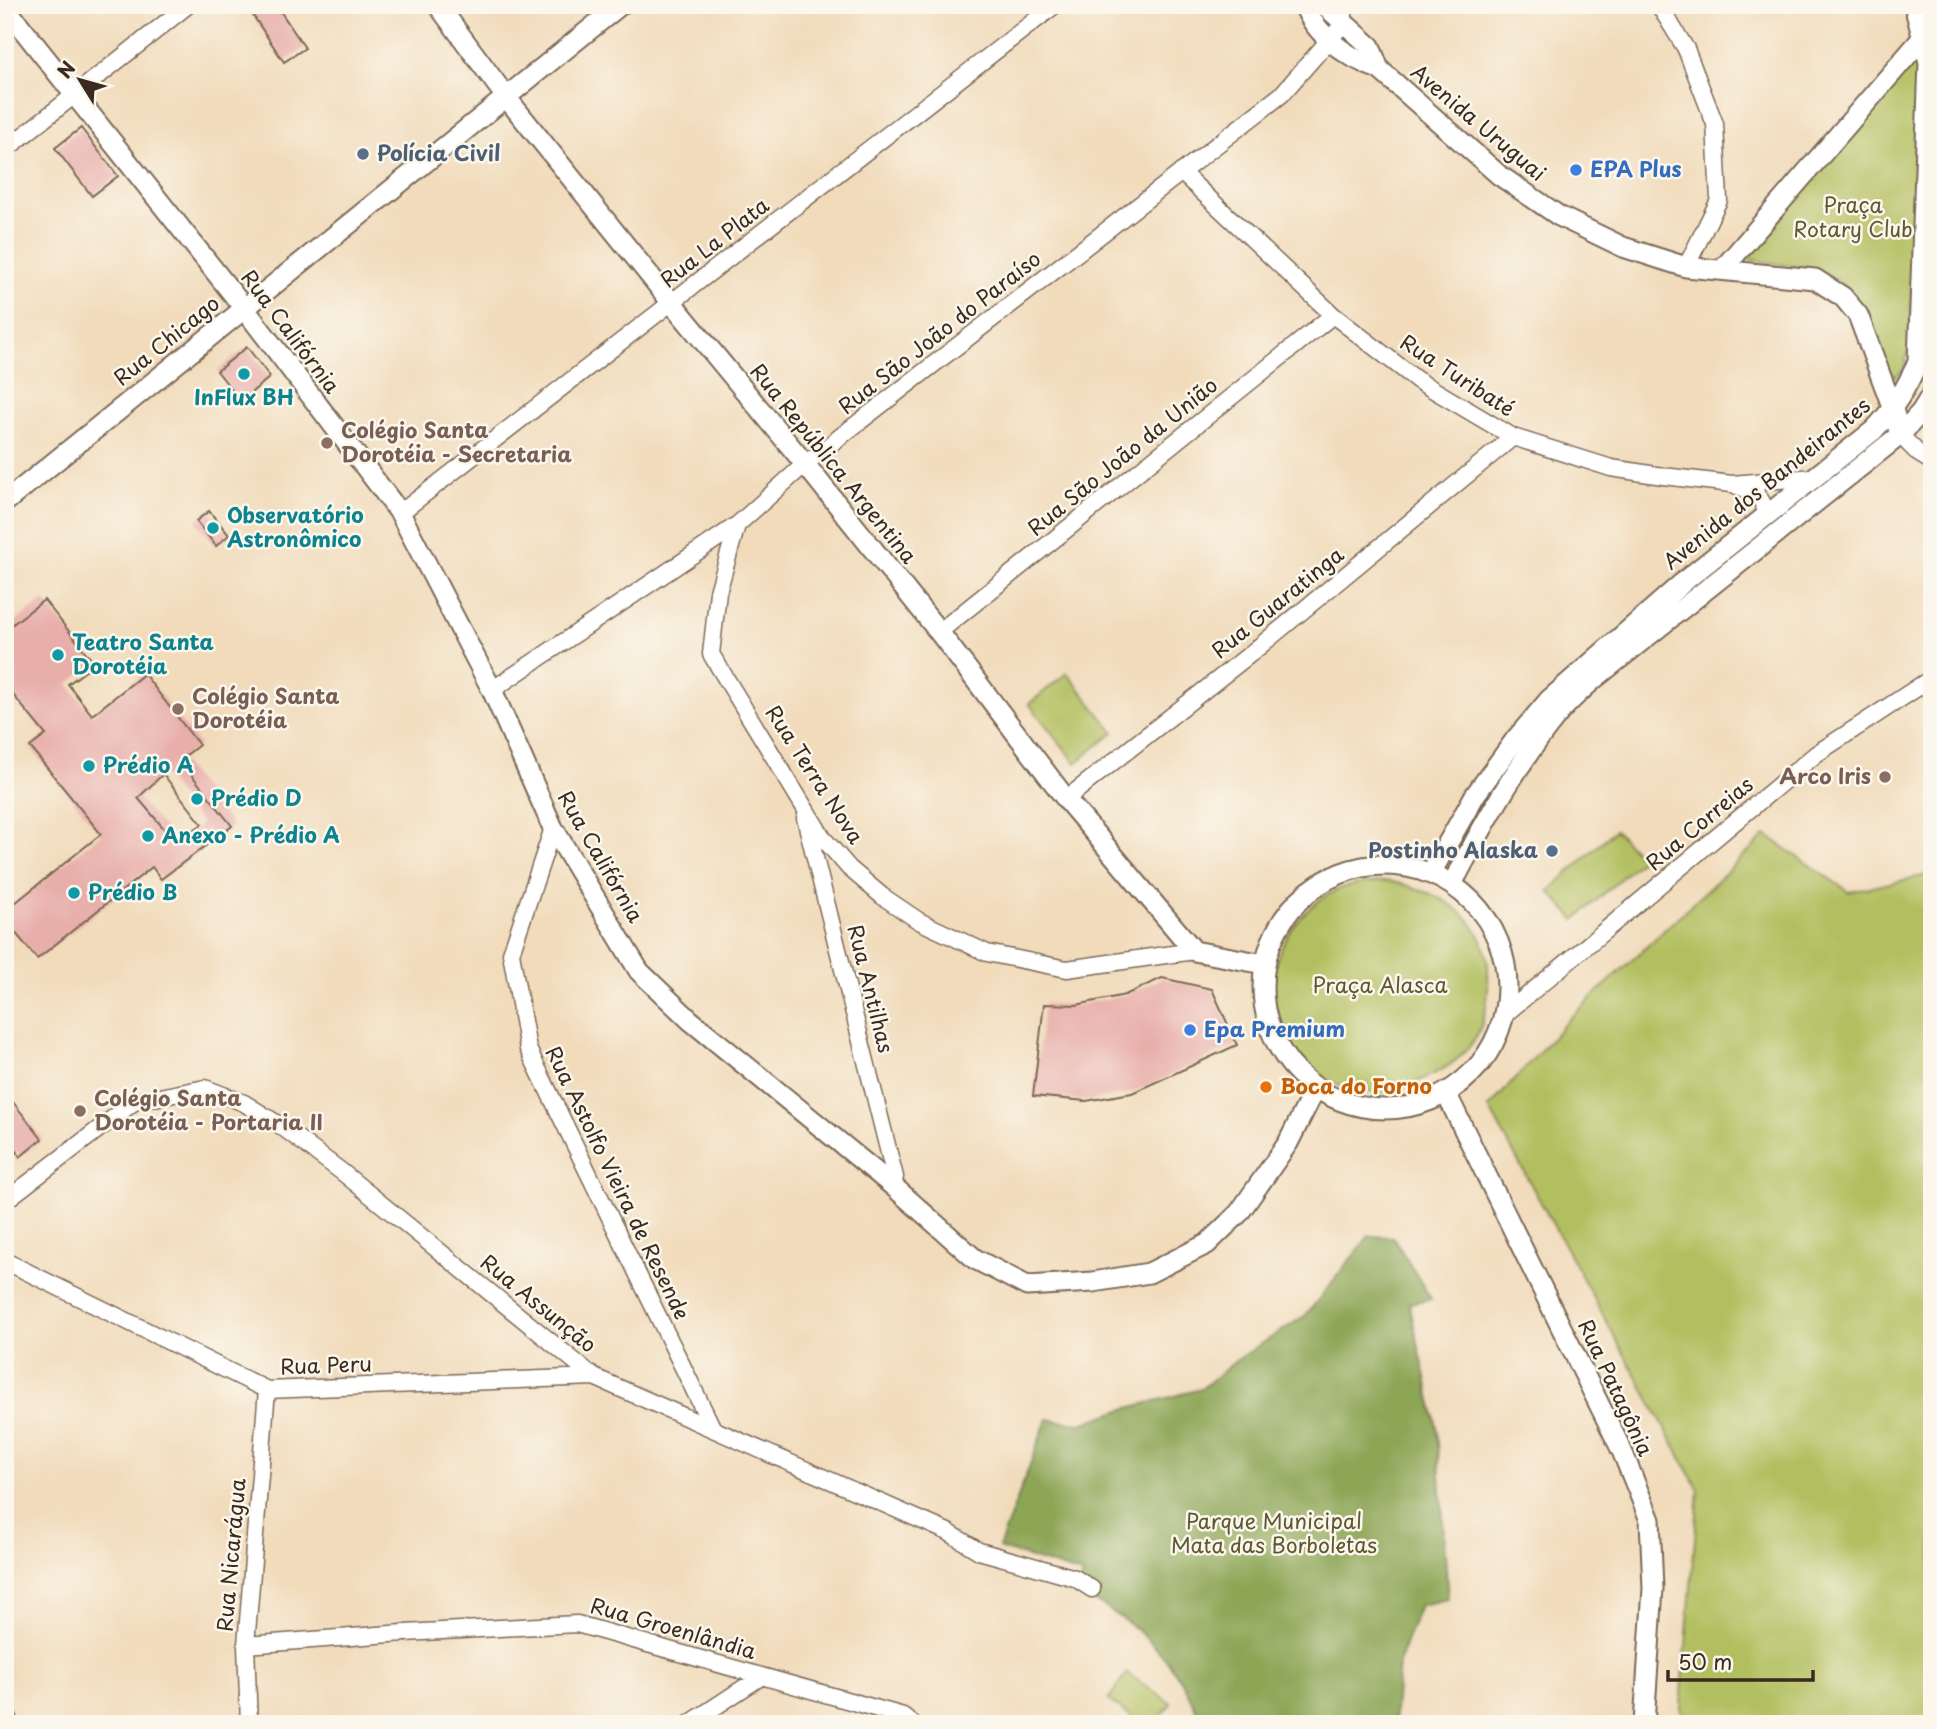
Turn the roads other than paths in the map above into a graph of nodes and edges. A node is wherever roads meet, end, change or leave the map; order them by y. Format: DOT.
graph roads {
  1 [pos="188,5"];
  2 [pos="438,5"];
  3 [pos="620,5"];
  4 [pos="1055,5"];
  5 [pos="1304,5"];
  6 [pos="1324,5"];
  7 [pos="1659,5"];
  8 [pos="1914,5"];
  9 [pos="5,8"];
  10 [pos="1344,14"];
  11 [pos="1928,34"];
  12 [pos="1331,40"];
  13 [pos="1379,69"];
  14 [pos="74,95"];
  15 [pos="506,97"];
  16 [pos="5,150"];
  17 [pos="1181,172"];
  18 [pos="1686,267"];
  19 [pos="1722,270"];
  20 [pos="672,303"];
  21 [pos="244,308"];
  22 [pos="1333,315"];
  23 [pos="1932,394"];
  24 [pos="1893,409"];
  25 [pos="1900,435"];
  26 [pos="1513,437"];
  27 [pos="1932,462"];
  28 [pos="806,464"];
  29 [pos="1814,477"];
  30 [pos="1732,484"];
  31 [pos="5,502"];
  32 [pos="400,513"];
  33 [pos="1767,514"];
  34 [pos="737,525"];
  35 [pos="939,632"];
  36 [pos="1932,678"];
  37 [pos="492,690"];
  38 [pos="1066,799"];
  39 [pos="801,803"];
  40 [pos="553,828"];
  41 [pos="1431,873"];
  42 [pos="1452,884"];
  43 [pos="1194,951"];
  44 [pos="1264,964"];
  45 [pos="1504,1015"];
  46 [pos="1315,1089"];
  47 [pos="1447,1093"];
  48 [pos="893,1186"];
  49 [pos="5,1201"];
  50 [pos="5,1261"];
  51 [pos="594,1377"];
  52 [pos="267,1390"];
  53 [pos="713,1429"];
  54 [pos="1092,1589"];
  55 [pos="246,1645"];
  56 [pos="762,1676"];
  57 [pos="5,1708"];
  58 [pos="11,1724"];
  59 [pos="249,1724"];
  60 [pos="689,1724"];
  61 [pos="913,1724"];
  62 [pos="1644,1724"];
  1 -- 14 [label="street"];
  2 -- 15 [label="street, Rua República Argentina"];
  3 -- 15 [label="street, Rua Chicago"];
  4 -- 20 [label="street, Rua La Plata"];
  5 -- 12 [label="street, Avenida Uruguai"];
  6 -- 10 [label="street, Avenida Uruguai"];
  7 -- 18 [label="street"];
  8 -- 11 [label="street, Avenida dos Bandeirantes"];
  9 -- 14 [label="street, Rua Califórnia"];
  10 -- 12 [label="street, Rua São João do Paraíso"];
  10 -- 13 [label="street, Avenida Uruguai"];
  11 -- 19 [label="street"];
  11 -- 24 [label="street, Avenida dos Bandeirantes"];
  12 -- 13 [label="street, Avenida Uruguai"];
  12 -- 17 [label="street, Rua São João do Paraíso"];
  13 -- 18 [label="street, Avenida Uruguai"];
  14 -- 16 [label="street"];
  14 -- 21 [label="street, Rua Califórnia"];
  15 -- 20 [label="street, Rua República Argentina"];
  15 -- 21 [label="street, Rua Chicago"];
  17 -- 22 [label="street, Rua Turibaté"];
  17 -- 28 [label="street, Rua São João do Paraíso"];
  18 -- 19 [label="street, Avenida Uruguai"];
  19 -- 24 [label="street, Avenida Uruguai"];
  20 -- 28 [label="street, Rua República Argentina"];
  20 -- 32 [label="street, Rua La Plata"];
  21 -- 31 [label="street, Rua Chicago"];
  21 -- 32 [label="street, Rua Califórnia"];
  22 -- 26 [label="street, Rua Turibaté"];
  22 -- 35 [label="street, Rua São João da União"];
  23 -- 25 [label="street, Avenida dos Bandeirantes"];
  24 -- 25 [label="street, Avenida Uruguai"];
  24 -- 29 [label="street, Avenida dos Bandeirantes"];
  25 -- 27 [label="street"];
  25 -- 42 [label="street, Avenida dos Bandeirantes"];
  26 -- 30 [label="street, Rua Turibaté"];
  26 -- 38 [label="street, Rua Guaratinga"];
  28 -- 34 [label="street, Rua São João do Paraíso"];
  28 -- 35 [label="street, Rua República Argentina"];
  29 -- 30 [label="street, Rua Turibaté"];
  29 -- 33 [label="street, Avenida dos Bandeirantes"];
  30 -- 33 [label="street, Rua Turibaté"];
  32 -- 37 [label="street, Rua Califórnia"];
  33 -- 41 [label="street, Avenida dos Bandeirantes"];
  34 -- 37 [label="street, Rua São João do Paraíso"];
  34 -- 39 [label="street, Rua Terra Nova"];
  35 -- 38 [label="street, Rua República Argentina"];
  36 -- 45 [label="street, Rua Correias"];
  37 -- 40 [label="street, Rua Califórnia"];
  38 -- 43 [label="street, Rua República Argentina"];
  39 -- 43 [label="street, Rua Terra Nova"];
  39 -- 48 [label="street, Rua Antilhas"];
  40 -- 48 [label="street, Rua Califórnia"];
  40 -- 53 [label="street, Rua Astolfo Vieira de Resende"];
  41 -- 42 [label="street"];
  41 -- 44 [label="street"];
  42 -- 45 [label="street"];
  43 -- 44 [label="street, Rua Terra Nova"];
  44 -- 46 [label="street"];
  45 -- 47 [label="street"];
  46 -- 47 [label="street"];
  46 -- 48 [label="street, Rua Califórnia"];
  47 -- 62 [label="street, Rua Patagônia"];
  49 -- 51 [label="street, Rua Assunção"];
  50 -- 52 [label="street, Rua Peru"];
  51 -- 52 [label="street, Rua Peru"];
  51 -- 53 [label="street, Rua Assunção"];
  52 -- 55 [label="street, Rua Nicarágua"];
  53 -- 54 [label="street, Rua Assunção"];
  55 -- 56 [label="street, Rua Groenlândia"];
  55 -- 59 [label="street, Rua Nicarágua"];
  56 -- 60 [label="street"];
  56 -- 61 [label="street, Rua Groenlândia"];
  57 -- 58 [label="street"];
}
